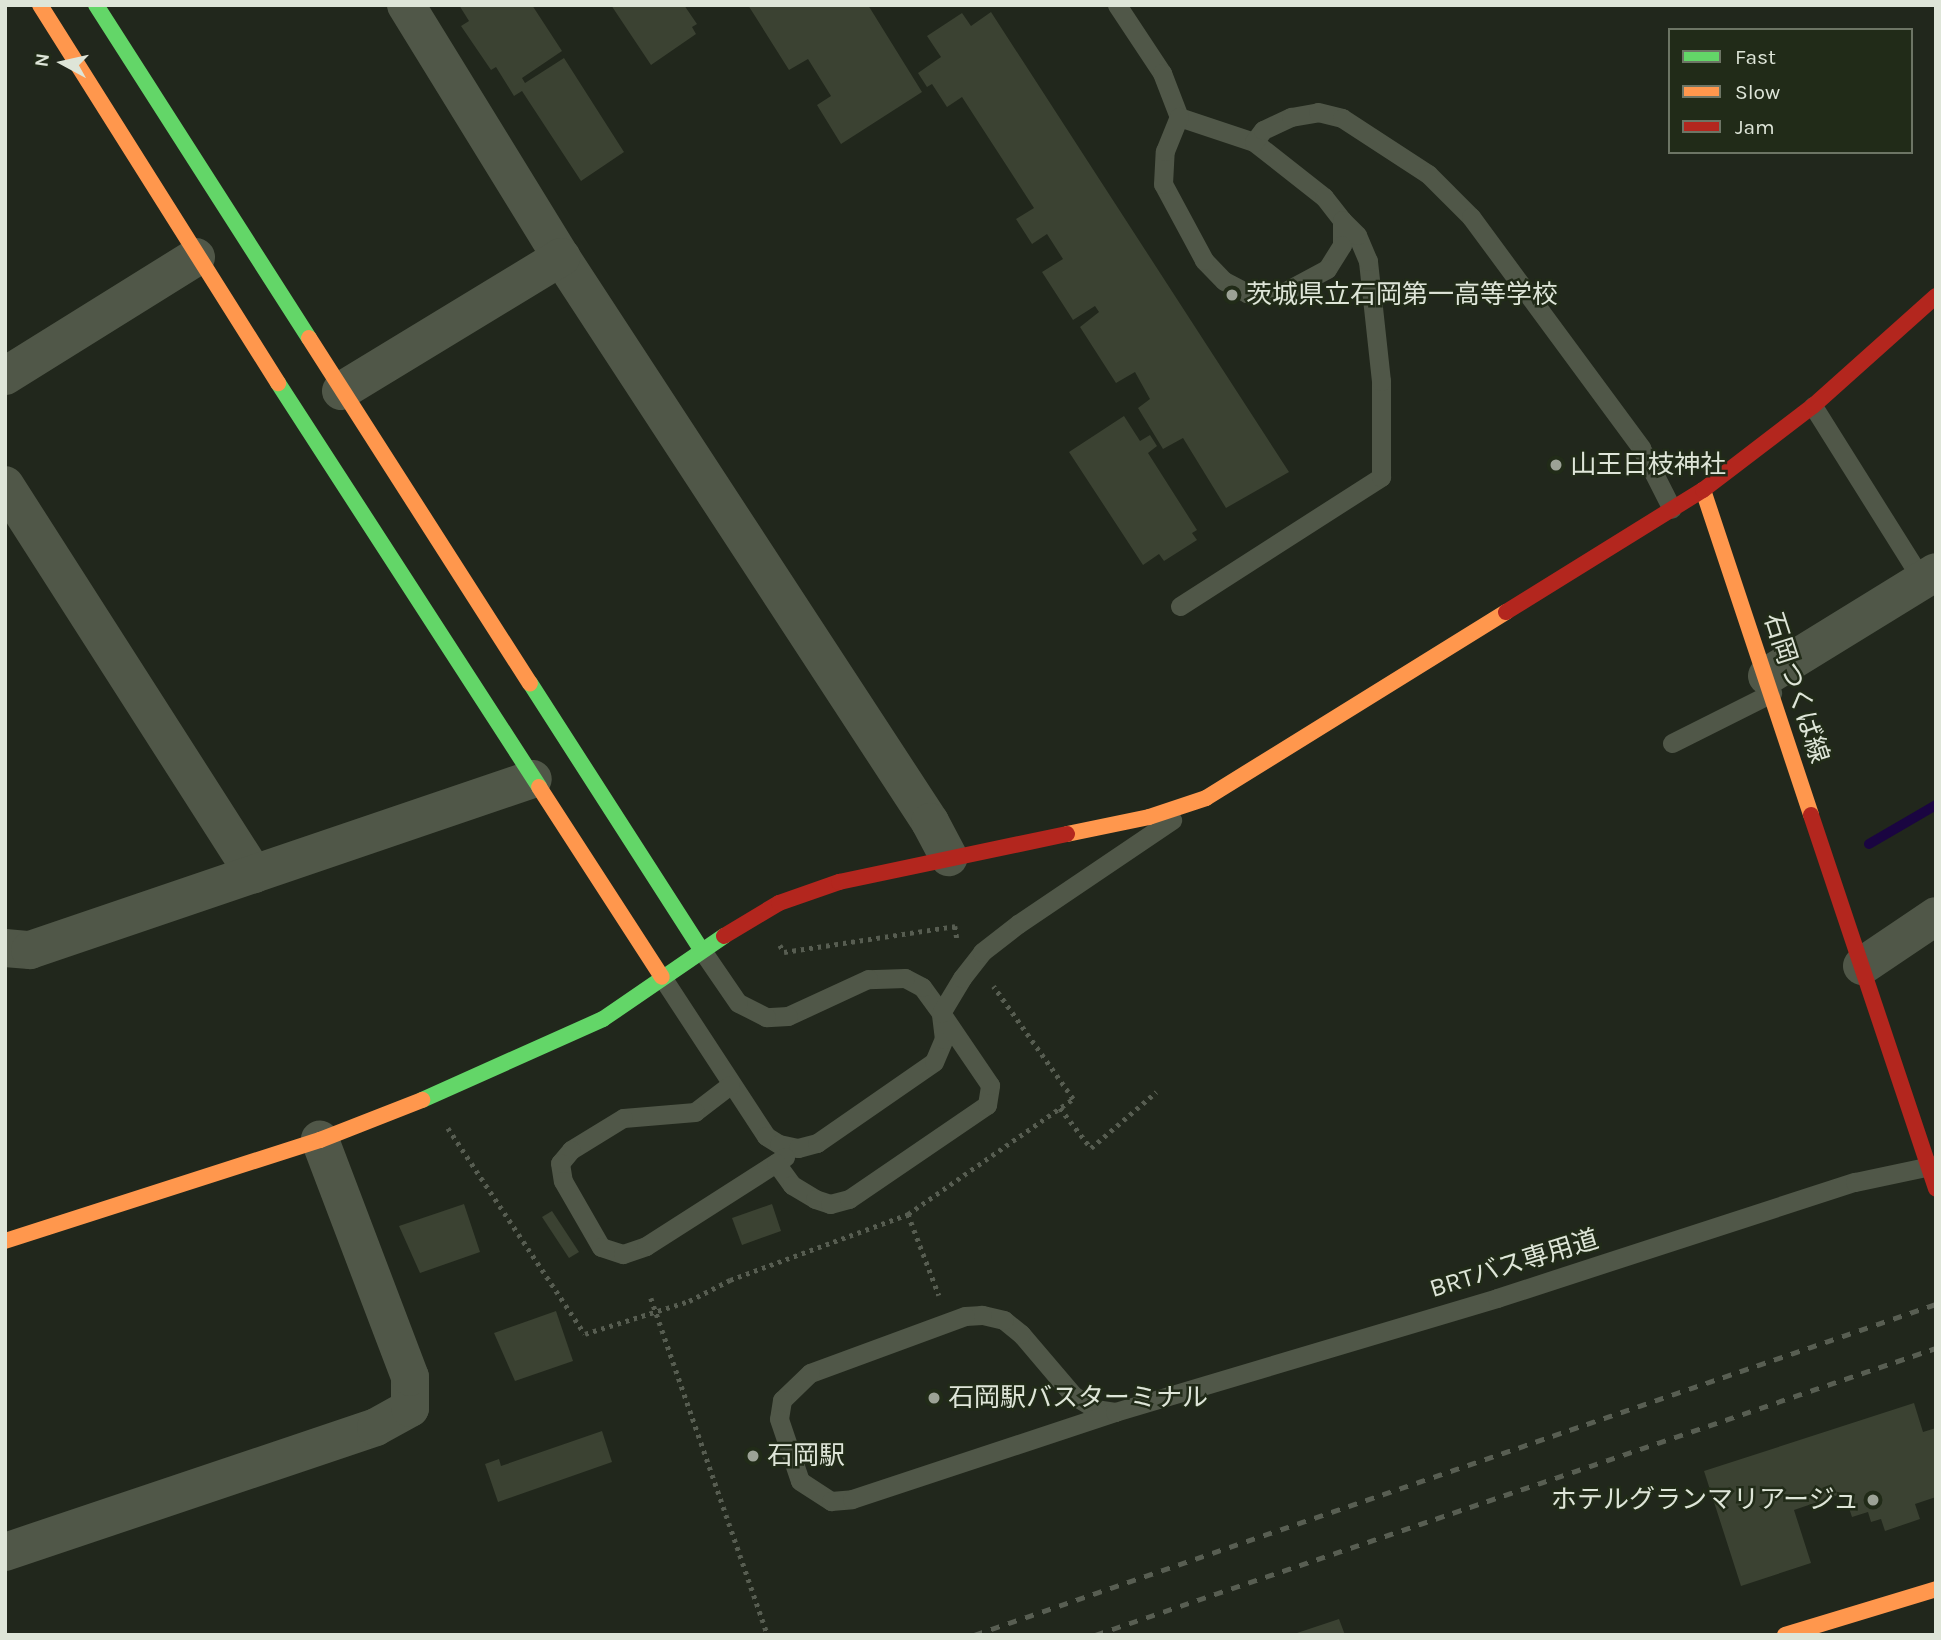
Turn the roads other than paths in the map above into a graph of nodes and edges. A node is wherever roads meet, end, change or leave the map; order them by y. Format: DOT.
graph roads {
  1 [pos="40,5"];
  2 [pos="96,5"];
  3 [pos="406,5"];
  4 [pos="1117,5"];
  5 [pos="1180,117"];
  6 [pos="1254,142"];
  7 [pos="1342,219"];
  8 [pos="196,257"];
  9 [pos="561,257"];
  10 [pos="1936,296"];
  11 [pos="5,376"];
  12 [pos="341,391"];
  13 [pos="1813,406"];
  14 [pos="5,485"];
  15 [pos="1703,491"];
  16 [pos="1672,509"];
  17 [pos="1929,576"];
  18 [pos="1180,606"];
  19 [pos="1770,685"];
  20 [pos="1672,743"];
  21 [pos="533,779"];
  22 [pos="1195,802"];
  23 [pos="948,857"];
  24 [pos="254,874"];
  25 [pos="1936,916"];
  26 [pos="5,948"];
  27 [pos="701,949"];
  28 [pos="1862,966"];
  29 [pos="662,977"];
  30 [pos="941,1013"];
  31 [pos="730,1085"];
  32 [pos="320,1140"];
  33 [pos="798,1148"];
  34 [pos="776,1163"];
  35 [pos="1932,1166"];
  36 [pos="1936,1189"];
  37 [pos="5,1241"];
  38 [pos="1115,1412"];
  39 [pos="5,1552"];
  40 [pos="1936,1589"];
  41 [pos="1785,1635"];
  1 -- 8 [label="street"];
  2 -- 12 [label="street"];
  3 -- 9 [label="street"];
  4 -- 5 [label="lane"];
  5 -- 6 [label="lane"];
  5 -- 7 [label="lane"];
  6 -- 7 [label="lane"];
  6 -- 16 [label="lane"];
  7 -- 18 [label="lane"];
  8 -- 11 [label="street"];
  8 -- 21 [label="street"];
  9 -- 12 [label="street"];
  9 -- 23 [label="street"];
  10 -- 13 [label="street"];
  12 -- 27 [label="street"];
  13 -- 15 [label="street"];
  13 -- 17 [label="lane"];
  14 -- 24 [label="street"];
  15 -- 16 [label="street"];
  15 -- 19 [label="street, 石岡つくば線"];
  16 -- 22 [label="street"];
  17 -- 19 [label="street"];
  19 -- 20 [label="lane"];
  19 -- 28 [label="street, 石岡つくば線"];
  21 -- 24 [label="street"];
  21 -- 29 [label="street"];
  22 -- 23 [label="street"];
  22 -- 30 [label="lane"];
  23 -- 27 [label="street"];
  24 -- 26 [label="street"];
  25 -- 28 [label="street"];
  27 -- 29 [label="street"];
  27 -- 30 [label="lane"];
  28 -- 35 [label="street, 石岡つくば線"];
  29 -- 31 [label="lane"];
  29 -- 32 [label="street"];
  30 -- 33 [label="lane"];
  30 -- 34 [label="lane"];
  31 -- 33 [label="lane"];
  31 -- 34 [label="lane"];
  32 -- 37 [label="street"];
  32 -- 39 [label="street"];
  33 -- 34 [label="lane"];
  35 -- 36 [label="street, 石岡つくば線"];
  35 -- 38 [label="lane, BRTバス専用道"];
  38 -- 38 [label="lane, BRTバス専用道"];
  40 -- 41 [label="street"];
}
